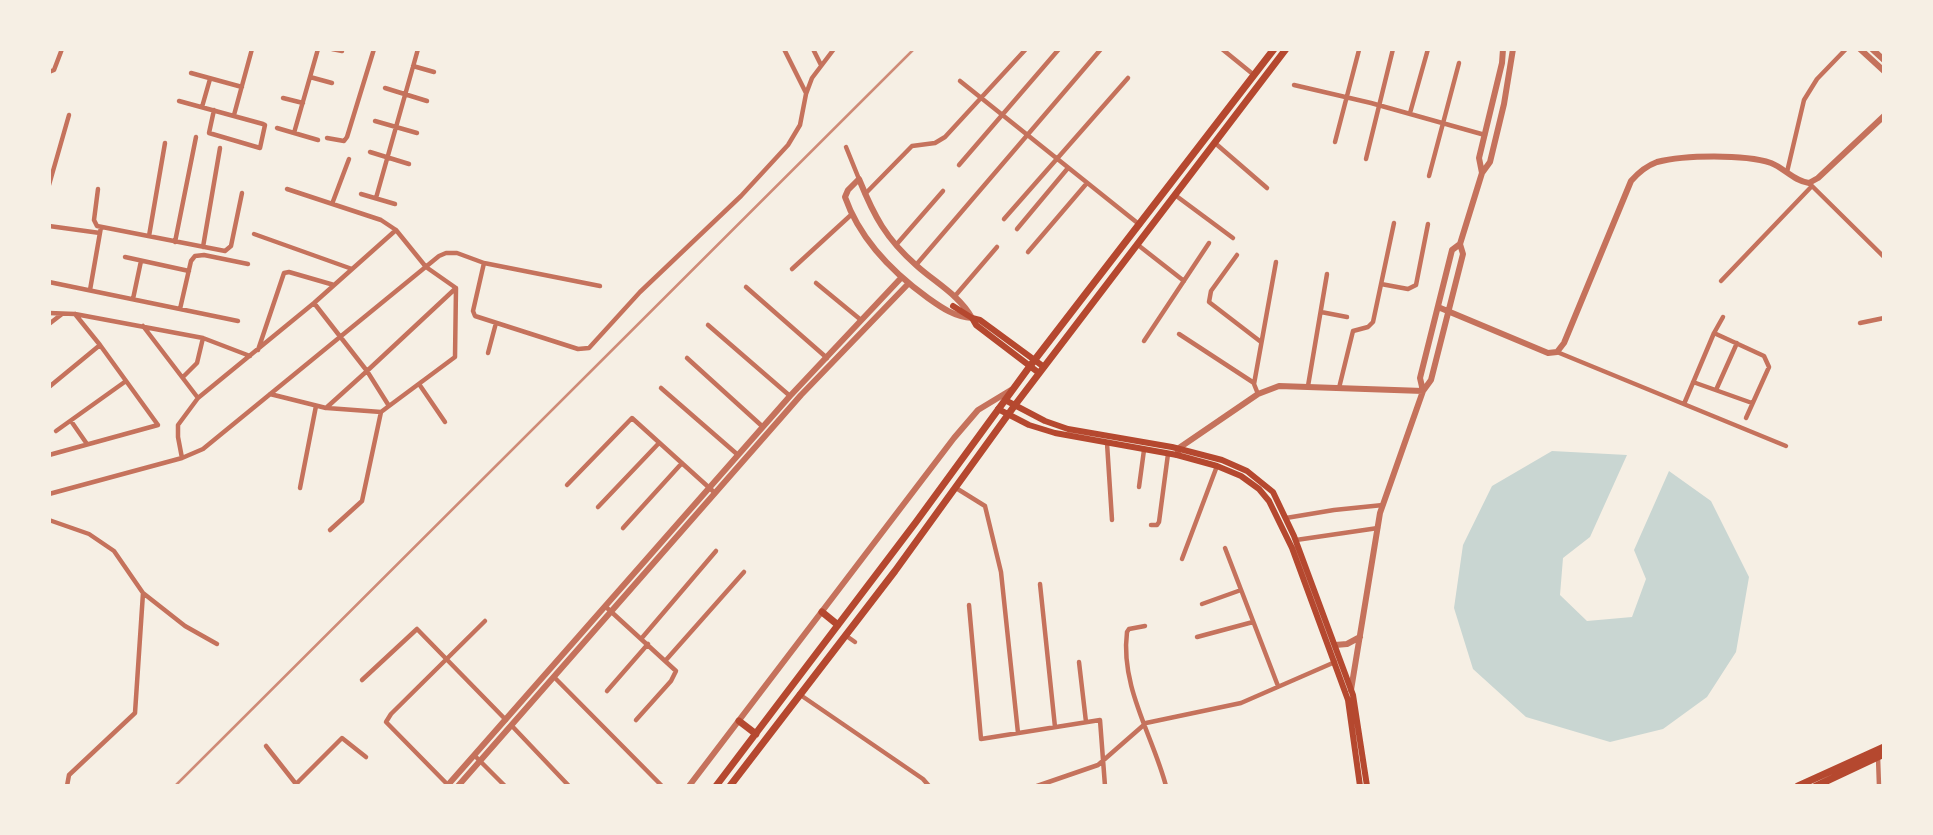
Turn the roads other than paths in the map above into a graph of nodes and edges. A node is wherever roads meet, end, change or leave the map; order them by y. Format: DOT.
graph roads {
  1 [pos="62,49"];
  2 [pos="252,49"];
  3 [pos="332,49"];
  4 [pos="374,49"];
  5 [pos="418,49"];
  6 [pos="784,49"];
  7 [pos="813,49"];
  8 [pos="835,49"];
  9 [pos="1026,49"];
  10 [pos="1059,49"];
  11 [pos="1222,49"];
  12 [pos="1274,49"];
  13 [pos="1286,49"];
  14 [pos="1393,49"];
  15 [pos="1428,49"];
  16 [pos="1503,49"];
  17 [pos="1513,49"];
  18 [pos="1846,49"];
  19 [pos="1860,49"];
  20 [pos="1872,49"];
  21 [pos="316,50"];
  22 [pos="1097,50"];
  23 [pos="1359,50"];
  24 [pos="342,51"];
  25 [pos="1884,60"];
  26 [pos="1459,63"];
  27 [pos="821,65"];
  28 [pos="413,66"];
  29 [pos="1884,71"];
  30 [pos="49,72"];
  31 [pos="434,72"];
  32 [pos="191,73"];
  33 [pos="1254,76"];
  34 [pos="310,77"];
  35 [pos="1128,78"];
  36 [pos="210,79"];
  37 [pos="960,81"];
  38 [pos="332,83"];
  39 [pos="1294,85"];
  40 [pos="242,87"];
  41 [pos="385,89"];
  42 [pos="806,94"];
  43 [pos="405,95"];
  44 [pos="1347,97"];
  45 [pos="283,98"];
  46 [pos="981,98"];
  47 [pos="179,101"];
  48 [pos="427,102"];
  49 [pos="303,103"];
  50 [pos="1379,105"];
  51 [pos="202,107"];
  52 [pos="214,110"];
  53 [pos="1410,113"];
  54 [pos="69,115"];
  55 [pos="233,116"];
  56 [pos="1002,116"];
  57 [pos="1884,116"];
  58 [pos="375,121"];
  59 [pos="1443,122"];
  60 [pos="396,127"];
  61 [pos="276,128"];
  62 [pos="294,133"];
  63 [pos="417,133"];
  64 [pos="1026,135"];
  65 [pos="1485,135"];
  66 [pos="196,137"];
  67 [pos="327,138"];
  68 [pos="318,140"];
  69 [pos="1335,142"];
  70 [pos="165,143"];
  71 [pos="1215,143"];
  72 [pos="846,147"];
  73 [pos="220,148"];
  74 [pos="370,152"];
  75 [pos="387,158"];
  76 [pos="349,159"];
  77 [pos="1056,159"];
  78 [pos="1366,159"];
  79 [pos="409,164"];
  80 [pos="959,165"];
  81 [pos="1068,168"];
  82 [pos="1787,172"];
  83 [pos="1482,173"];
  84 [pos="1429,176"];
  85 [pos="859,179"];
  86 [pos="1087,183"];
  87 [pos="49,185"];
  88 [pos="1810,185"];
  89 [pos="1267,188"];
  90 [pos="98,189"];
  91 [pos="287,189"];
  92 [pos="943,191"];
  93 [pos="242,192"];
  94 [pos="361,194"];
  95 [pos="865,194"];
  96 [pos="1174,195"];
  97 [pos="376,198"];
  98 [pos="332,204"];
  99 [pos="395,204"];
  100 [pos="852,214"];
  101 [pos="1004,219"];
  102 [pos="1394,223"];
  103 [pos="1428,224"];
  104 [pos="49,226"];
  105 [pos="1140,226"];
  106 [pos="396,229"];
  107 [pos="1017,229"];
  108 [pos="101,230"];
  109 [pos="254,234"];
  110 [pos="149,236"];
  111 [pos="1233,238"];
  112 [pos="175,242"];
  113 [pos="1209,243"];
  114 [pos="1137,244"];
  115 [pos="1460,244"];
  116 [pos="896,245"];
  117 [pos="203,247"];
  118 [pos="997,247"];
  119 [pos="1028,252"];
  120 [pos="1237,255"];
  121 [pos="125,257"];
  122 [pos="1884,257"];
  123 [pos="141,261"];
  124 [pos="1276,262"];
  125 [pos="484,263"];
  126 [pos="248,264"];
  127 [pos="916,265"];
  128 [pos="426,267"];
  129 [pos="353,269"];
  130 [pos="792,269"];
  131 [pos="189,271"];
  132 [pos="1327,274"];
  133 [pos="901,278"];
  134 [pos="1184,281"];
  135 [pos="1720,281"];
  136 [pos="49,282"];
  137 [pos="816,283"];
  138 [pos="908,284"];
  139 [pos="1381,284"];
  140 [pos="334,285"];
  141 [pos="600,286"];
  142 [pos="746,287"];
  143 [pos="457,288"];
  144 [pos="90,290"];
  145 [pos="955,296"];
  146 [pos="133,299"];
  147 [pos="314,303"];
  148 [pos="953,306"];
  149 [pos="1438,306"];
  150 [pos="180,309"];
  151 [pos="1448,311"];
  152 [pos="1321,312"];
  153 [pos="49,313"];
  154 [pos="63,313"];
  155 [pos="75,314"];
  156 [pos="1347,317"];
  157 [pos="1723,317"];
  158 [pos="972,318"];
  159 [pos="1884,318"];
  160 [pos="238,321"];
  161 [pos="862,321"];
  162 [pos="496,323"];
  163 [pos="1860,323"];
  164 [pos="49,324"];
  165 [pos="142,325"];
  166 [pos="708,325"];
  167 [pos="1714,333"];
  168 [pos="1179,334"];
  169 [pos="341,337"];
  170 [pos="203,338"];
  171 [pos="1144,341"];
  172 [pos="1262,342"];
  173 [pos="1737,343"];
  174 [pos="100,345"];
  175 [pos="257,351"];
  176 [pos="1557,352"];
  177 [pos="488,353"];
  178 [pos="251,356"];
  179 [pos="687,358"];
  180 [pos="827,358"];
  181 [pos="1033,363"];
  182 [pos="1042,370"];
  183 [pos="367,371"];
  184 [pos="183,377"];
  185 [pos="126,381"];
  186 [pos="1693,382"];
  187 [pos="419,384"];
  188 [pos="1254,384"];
  189 [pos="1308,386"];
  190 [pos="49,387"];
  191 [pos="661,388"];
  192 [pos="1339,388"];
  193 [pos="1013,390"];
  194 [pos="1716,390"];
  195 [pos="1423,391"];
  196 [pos="271,394"];
  197 [pos="1258,394"];
  198 [pos="790,397"];
  199 [pos="198,398"];
  200 [pos="1004,400"];
  201 [pos="1684,404"];
  202 [pos="1752,404"];
  203 [pos="1014,405"];
  204 [pos="316,406"];
  205 [pos="389,406"];
  206 [pos="326,408"];
  207 [pos="998,409"];
  208 [pos="381,412"];
  209 [pos="1008,414"];
  210 [pos="1746,418"];
  211 [pos="71,421"];
  212 [pos="445,422"];
  213 [pos="763,427"];
  214 [pos="56,431"];
  215 [pos="659,443"];
  216 [pos="1107,443"];
  217 [pos="87,444"];
  218 [pos="1786,446"];
  219 [pos="1144,450"];
  220 [pos="1178,452"];
  221 [pos="1168,454"];
  222 [pos="49,455"];
  223 [pos="738,455"];
  224 [pos="182,458"];
  225 [pos="682,463"];
  226 [pos="1217,466"];
  227 [pos="567,485"];
  228 [pos="1139,487"];
  229 [pos="300,488"];
  230 [pos="956,488"];
  231 [pos="712,490"];
  232 [pos="49,494"];
  233 [pos="1383,505"];
  234 [pos="598,508"];
  235 [pos="1286,518"];
  236 [pos="49,520"];
  237 [pos="1112,520"];
  238 [pos="1151,525"];
  239 [pos="623,528"];
  240 [pos="1378,528"];
  241 [pos="330,530"];
  242 [pos="1296,540"];
  243 [pos="1225,548"];
  244 [pos="716,551"];
  245 [pos="1182,559"];
  246 [pos="744,572"];
  247 [pos="1040,584"];
  248 [pos="1241,590"];
  249 [pos="143,593"];
  250 [pos="1202,604"];
  251 [pos="969,605"];
  252 [pos="609,609"];
  253 [pos="822,612"];
  254 [pos="485,621"];
  255 [pos="1253,622"];
  256 [pos="838,625"];
  257 [pos="1145,626"];
  258 [pos="845,635"];
  259 [pos="1197,637"];
  260 [pos="1360,637"];
  261 [pos="641,639"];
  262 [pos="855,642"];
  263 [pos="217,644"];
  264 [pos="648,645"];
  265 [pos="1335,645"];
  266 [pos="446,660"];
  267 [pos="666,660"];
  268 [pos="1337,661"];
  269 [pos="1079,662"];
  270 [pos="554,677"];
  271 [pos="362,680"];
  272 [pos="1278,686"];
  273 [pos="607,691"];
  274 [pos="1348,692"];
  275 [pos="799,694"];
  276 [pos="636,720"];
  277 [pos="739,721"];
  278 [pos="1086,722"];
  279 [pos="509,723"];
  280 [pos="1144,725"];
  281 [pos="1055,727"];
  282 [pos="1018,733"];
  283 [pos="756,734"];
  284 [pos="266,746"];
  285 [pos="1884,747"];
  286 [pos="1881,756"];
  287 [pos="366,757"];
  288 [pos="478,759"];
  289 [pos="1104,759"];
  290 [pos="298,785"];
  291 [pos="448,785"];
  292 [pos="67,786"];
  293 [pos="458,786"];
  294 [pos="505,786"];
  295 [pos="569,786"];
  296 [pos="662,786"];
  297 [pos="689,786"];
  298 [pos="716,786"];
  299 [pos="730,786"];
  300 [pos="929,786"];
  301 [pos="1037,786"];
  302 [pos="1105,786"];
  303 [pos="1166,786"];
  304 [pos="1360,786"];
  305 [pos="1367,786"];
  306 [pos="1798,786"];
  307 [pos="1816,786"];
  308 [pos="1879,786"];
  1 -- 30 [label="street"];
  2 -- 40 [label="street"];
  3 -- 24 [label="street"];
  4 -- 67 [label="street"];
  5 -- 28 [label="street"];
  6 -- 42 [label="street"];
  7 -- 27 [label="street"];
  8 -- 27 [label="street"];
  9 -- 46 [label="street"];
  10 -- 56 [label="street"];
  11 -- 33 [label="street"];
  12 -- 33 [label="main road"];
  13 -- 71 [label="main road"];
  14 -- 50 [label="street"];
  15 -- 53 [label="street"];
  16 -- 65 [label="street"];
  17 -- 83 [label="street"];
  18 -- 82 [label="street"];
  19 -- 29 [label="street"];
  20 -- 25 [label="street"];
  21 -- 34 [label="street"];
  22 -- 64 [label="street"];
  23 -- 44 [label="street"];
  26 -- 59 [label="street"];
  27 -- 42 [label="street"];
  28 -- 31 [label="street"];
  28 -- 43 [label="street"];
  32 -- 36 [label="street"];
  33 -- 105 [label="main road"];
  34 -- 38 [label="street"];
  34 -- 49 [label="street"];
  35 -- 77 [label="street"];
  36 -- 40 [label="street"];
  36 -- 51 [label="street"];
  37 -- 46 [label="street"];
  39 -- 44 [label="street"];
  40 -- 55 [label="street"];
  41 -- 43 [label="street"];
  42 -- 162 [label="street"];
  43 -- 48 [label="street"];
  43 -- 60 [label="street"];
  44 -- 50 [label="street"];
  44 -- 69 [label="street"];
  45 -- 49 [label="street"];
  46 -- 56 [label="street"];
  46 -- 95 [label="street"];
  47 -- 51 [label="street"];
  49 -- 62 [label="street"];
  50 -- 53 [label="street"];
  50 -- 78 [label="street"];
  51 -- 52 [label="street"];
  52 -- 55 [label="street"];
  52 -- 55 [label="street"];
  53 -- 59 [label="street"];
  54 -- 87 [label="street"];
  56 -- 64 [label="street"];
  56 -- 80 [label="street"];
  57 -- 88 [label="street"];
  58 -- 60 [label="street"];
  59 -- 65 [label="street"];
  59 -- 84 [label="street"];
  60 -- 63 [label="street"];
  60 -- 75 [label="street"];
  61 -- 62 [label="street"];
  62 -- 68 [label="street"];
  64 -- 77 [label="street"];
  64 -- 127 [label="street"];
  65 -- 83 [label="street"];
  66 -- 112 [label="street"];
  70 -- 110 [label="street"];
  71 -- 89 [label="street"];
  71 -- 96 [label="main road"];
  72 -- 85 [label="street"];
  73 -- 117 [label="street"];
  74 -- 75 [label="street"];
  75 -- 79 [label="street"];
  75 -- 97 [label="street"];
  76 -- 98 [label="street"];
  77 -- 81 [label="street"];
  77 -- 101 [label="street"];
  81 -- 86 [label="street"];
  81 -- 107 [label="street"];
  82 -- 88 [label="street"];
  82 -- 176 [label="street"];
  83 -- 115 [label="street"];
  85 -- 95 [label="street"];
  85 -- 100 [label="street"];
  86 -- 105 [label="street"];
  86 -- 119 [label="street"];
  88 -- 122 [label="street"];
  88 -- 135 [label="street"];
  90 -- 108 [label="street"];
  91 -- 98 [label="street"];
  92 -- 116 [label="street"];
  93 -- 117 [label="street"];
  94 -- 97 [label="street"];
  95 -- 116 [label="street"];
  96 -- 111 [label="street"];
  96 -- 114 [label="main road"];
  97 -- 99 [label="street"];
  98 -- 106 [label="street"];
  100 -- 130 [label="street"];
  100 -- 133 [label="street"];
  102 -- 139 [label="street"];
  103 -- 139 [label="street"];
  104 -- 108 [label="street"];
  105 -- 181 [label="main road"];
  106 -- 128 [label="street"];
  106 -- 129 [label="street"];
  108 -- 110 [label="street"];
  108 -- 144 [label="street"];
  109 -- 129 [label="street"];
  110 -- 112 [label="street"];
  112 -- 117 [label="street"];
  113 -- 134 [label="street"];
  114 -- 134 [label="street"];
  114 -- 182 [label="main road"];
  115 -- 149 [label="street"];
  115 -- 151 [label="street"];
  116 -- 127 [label="street"];
  118 -- 145 [label="street"];
  120 -- 172 [label="street"];
  121 -- 123 [label="street"];
  123 -- 131 [label="street"];
  123 -- 146 [label="street"];
  124 -- 172 [label="street"];
  125 -- 128 [label="street"];
  125 -- 141 [label="street"];
  125 -- 162 [label="street"];
  126 -- 131 [label="street"];
  127 -- 145 [label="street"];
  128 -- 143 [label="street"];
  128 -- 169 [label="street"];
  129 -- 140 [label="street"];
  131 -- 150 [label="street"];
  132 -- 152 [label="street"];
  133 -- 138 [label="street"];
  133 -- 161 [label="street"];
  134 -- 171 [label="street"];
  136 -- 144 [label="street"];
  137 -- 161 [label="street"];
  138 -- 158 [label="street"];
  138 -- 231 [label="street"];
  139 -- 192 [label="street"];
  140 -- 147 [label="street"];
  140 -- 175 [label="street"];
  142 -- 180 [label="street"];
  143 -- 183 [label="street"];
  143 -- 187 [label="street"];
  144 -- 146 [label="street"];
  145 -- 158 [label="street"];
  146 -- 150 [label="street"];
  147 -- 169 [label="street"];
  147 -- 175 [label="street"];
  148 -- 158 [label="main road"];
  149 -- 151 [label="street"];
  149 -- 195 [label="street"];
  150 -- 160 [label="street"];
  151 -- 176 [label="street"];
  151 -- 195 [label="street"];
  152 -- 156 [label="street"];
  152 -- 189 [label="street"];
  153 -- 154 [label="street"];
  154 -- 155 [label="street"];
  154 -- 164 [label="street"];
  155 -- 165 [label="street"];
  155 -- 174 [label="street"];
  157 -- 167 [label="street"];
  158 -- 181 [label="main road"];
  159 -- 163 [label="street"];
  161 -- 180 [label="street"];
  162 -- 177 [label="street"];
  165 -- 170 [label="street"];
  165 -- 184 [label="street"];
  166 -- 198 [label="street"];
  167 -- 173 [label="street"];
  167 -- 186 [label="street"];
  168 -- 188 [label="street"];
  169 -- 183 [label="street"];
  169 -- 196 [label="street"];
  170 -- 178 [label="street"];
  170 -- 184 [label="street"];
  172 -- 188 [label="street"];
  173 -- 194 [label="street"];
  173 -- 202 [label="street"];
  174 -- 185 [label="street"];
  174 -- 190 [label="street"];
  175 -- 178 [label="street"];
  176 -- 201 [label="street"];
  178 -- 199 [label="street"];
  179 -- 213 [label="street"];
  180 -- 198 [label="street"];
  181 -- 182 [label="main road"];
  181 -- 193 [label="main road"];
  182 -- 203 [label="main road"];
  183 -- 205 [label="street"];
  183 -- 206 [label="street"];
  184 -- 199 [label="street"];
  185 -- 211 [label="street"];
  185 -- 217 [label="street"];
  186 -- 194 [label="street"];
  186 -- 201 [label="street"];
  187 -- 205 [label="street"];
  187 -- 212 [label="street"];
  188 -- 197 [label="street"];
  189 -- 192 [label="street"];
  189 -- 197 [label="street"];
  191 -- 223 [label="street"];
  192 -- 195 [label="street"];
  193 -- 200 [label="main road"];
  193 -- 253 [label="street"];
  194 -- 202 [label="street"];
  195 -- 233 [label="street"];
  196 -- 204 [label="street"];
  196 -- 224 [label="street"];
  197 -- 220 [label="street"];
  198 -- 213 [label="street"];
  199 -- 224 [label="street"];
  200 -- 203 [label="main road"];
  200 -- 207 [label="main road"];
  201 -- 218 [label="street"];
  202 -- 210 [label="street"];
  203 -- 209 [label="main road"];
  203 -- 220 [label="main road"];
  204 -- 206 [label="street"];
  204 -- 229 [label="street"];
  205 -- 208 [label="street"];
  206 -- 208 [label="street"];
  207 -- 209 [label="main road"];
  207 -- 256 [label="main road"];
  208 -- 241 [label="street"];
  209 -- 216 [label="main road"];
  209 -- 230 [label="main road"];
  211 -- 214 [label="street"];
  211 -- 217 [label="street"];
  213 -- 223 [label="street"];
  215 -- 225 [label="street"];
  215 -- 227 [label="street"];
  215 -- 234 [label="street"];
  216 -- 219 [label="main road"];
  216 -- 237 [label="street"];
  217 -- 222 [label="street"];
  219 -- 221 [label="main road"];
  219 -- 228 [label="street"];
  220 -- 221 [label="main road"];
  220 -- 226 [label="main road"];
  220 -- 235 [label="main road"];
  221 -- 238 [label="street"];
  223 -- 231 [label="street"];
  224 -- 232 [label="street"];
  225 -- 231 [label="street"];
  225 -- 239 [label="street"];
  226 -- 245 [label="street"];
  226 -- 268 [label="main road"];
  230 -- 258 [label="main road"];
  230 -- 282 [label="street"];
  231 -- 252 [label="street"];
  233 -- 235 [label="street"];
  233 -- 240 [label="street"];
  235 -- 242 [label="main road"];
  236 -- 249 [label="street"];
  240 -- 242 [label="street"];
  240 -- 260 [label="street"];
  242 -- 265 [label="main road"];
  243 -- 248 [label="street"];
  244 -- 261 [label="street"];
  246 -- 267 [label="street"];
  247 -- 281 [label="street"];
  248 -- 250 [label="street"];
  248 -- 255 [label="street"];
  249 -- 263 [label="street"];
  249 -- 292 [label="street"];
  251 -- 282 [label="street"];
  252 -- 261 [label="street"];
  252 -- 270 [label="street"];
  252 -- 279 [label="street"];
  253 -- 256 [label="main road"];
  253 -- 277 [label="street"];
  254 -- 266 [label="street"];
  255 -- 259 [label="street"];
  255 -- 272 [label="street"];
  256 -- 283 [label="main road"];
  257 -- 280 [label="street"];
  258 -- 262 [label="street"];
  258 -- 275 [label="main road"];
  260 -- 265 [label="street"];
  260 -- 274 [label="street"];
  261 -- 264 [label="street"];
  264 -- 267 [label="street"];
  264 -- 273 [label="street"];
  265 -- 268 [label="main road"];
  266 -- 271 [label="street"];
  266 -- 279 [label="street"];
  266 -- 291 [label="street"];
  267 -- 276 [label="street"];
  268 -- 272 [label="street"];
  268 -- 274 [label="main road"];
  269 -- 278 [label="street"];
  270 -- 279 [label="street"];
  270 -- 296 [label="street"];
  272 -- 280 [label="street"];
  274 -- 304 [label="main road"];
  274 -- 305 [label="main road"];
  275 -- 299 [label="main road"];
  275 -- 300 [label="street"];
  277 -- 283 [label="main road"];
  277 -- 297 [label="street"];
  278 -- 281 [label="street"];
  278 -- 289 [label="street"];
  279 -- 288 [label="street"];
  279 -- 295 [label="street"];
  280 -- 289 [label="street"];
  280 -- 303 [label="street"];
  281 -- 282 [label="street"];
  283 -- 298 [label="main road"];
  284 -- 290 [label="street"];
  285 -- 306 [label="main road"];
  286 -- 307 [label="main road"];
  286 -- 308 [label="street"];
  287 -- 290 [label="street"];
  288 -- 291 [label="street"];
  288 -- 293 [label="street"];
  288 -- 294 [label="street"];
  289 -- 301 [label="street"];
  289 -- 302 [label="street"];
}
